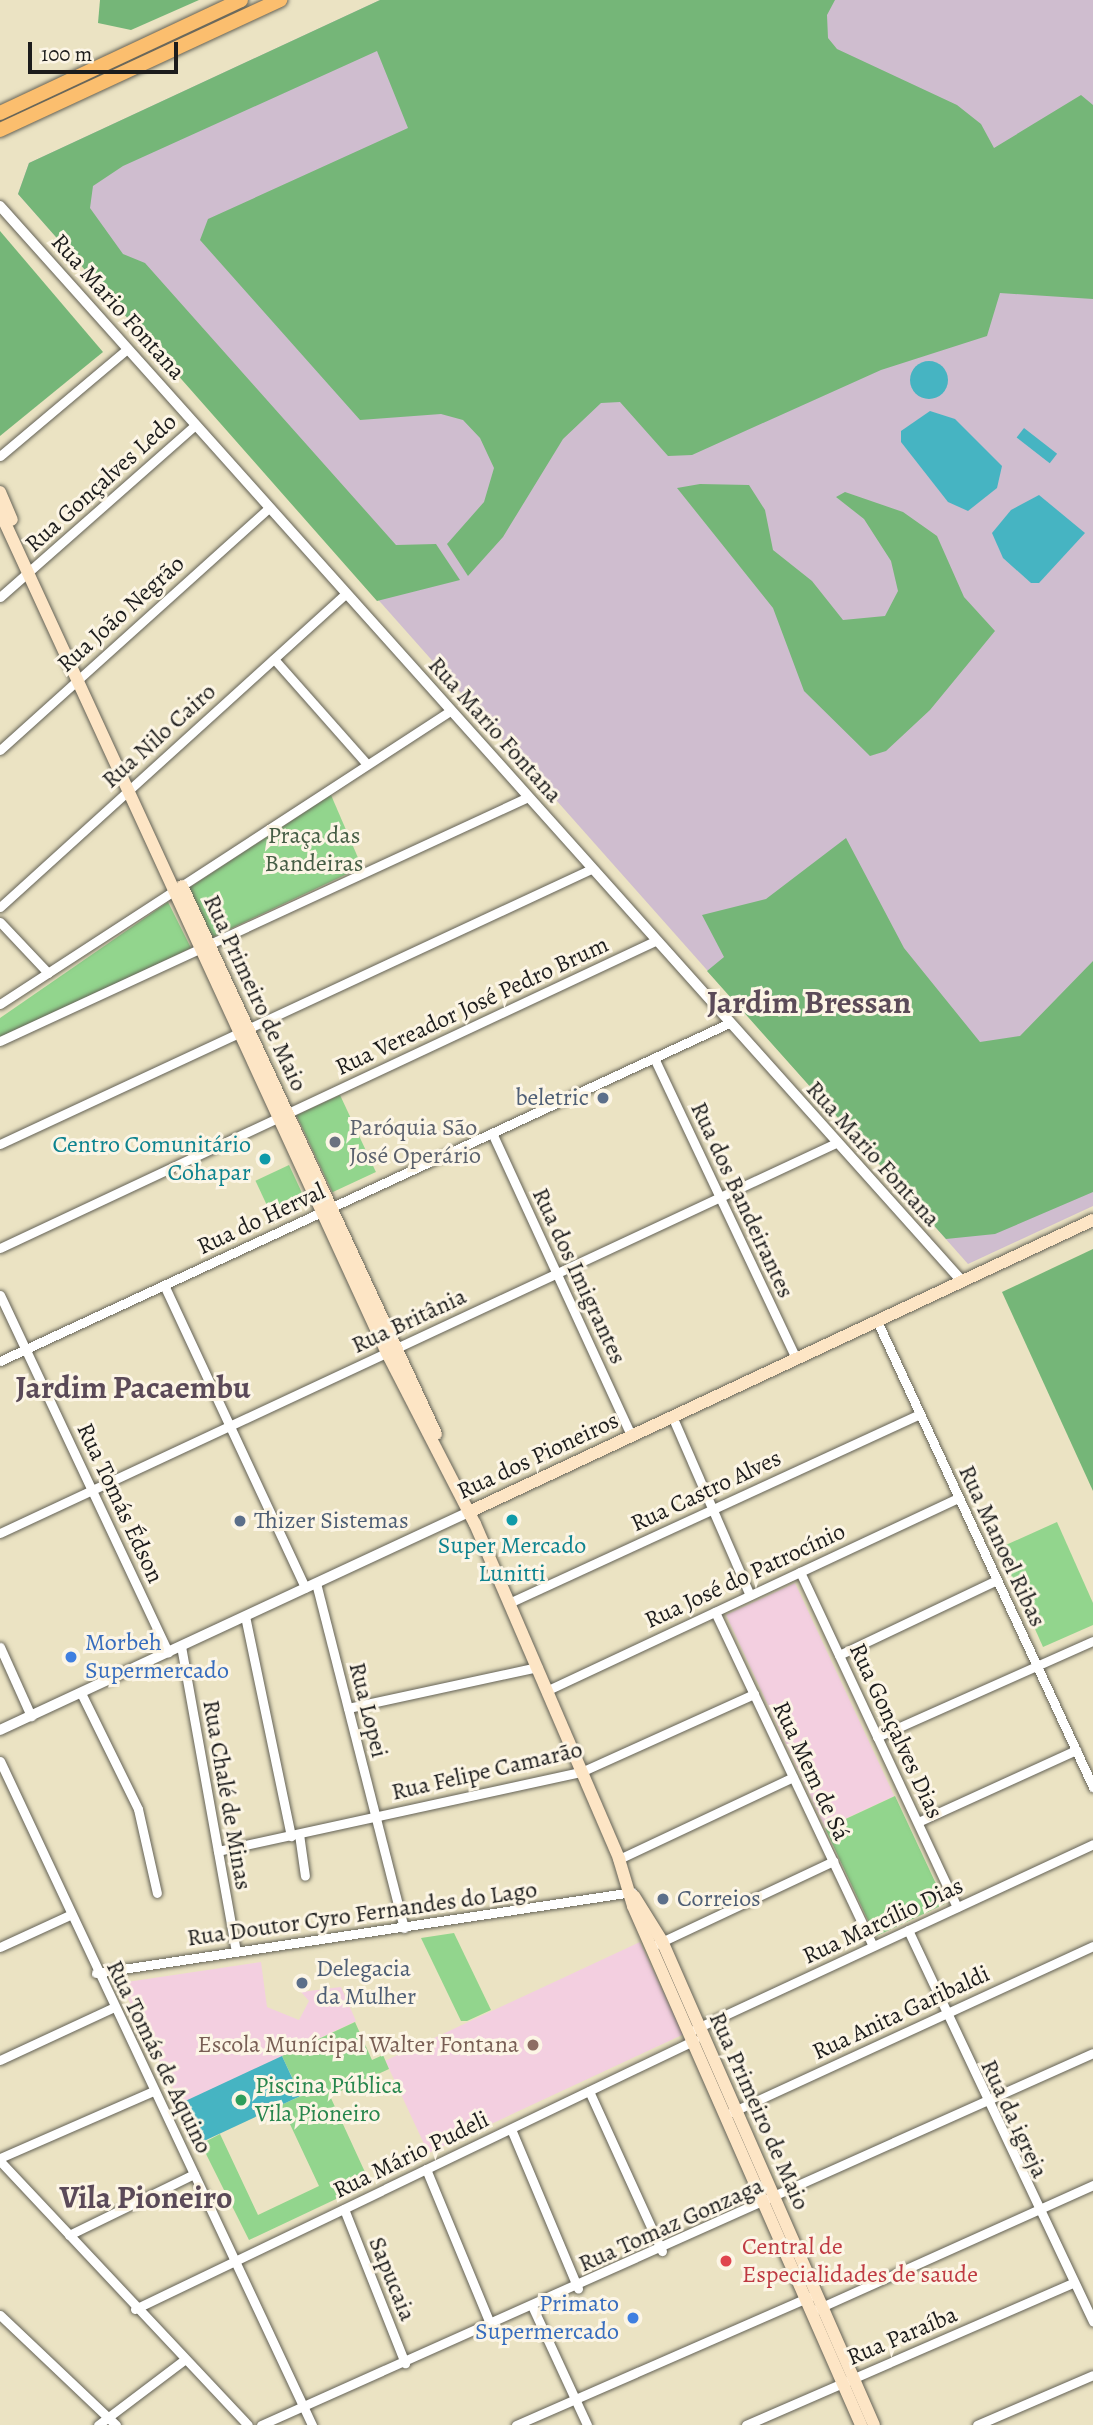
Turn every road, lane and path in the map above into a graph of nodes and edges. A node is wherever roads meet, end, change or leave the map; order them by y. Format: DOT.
graph roads {
  1 [pos="241,0"];
  2 [pos="281,0"];
  3 [pos="29,99"];
  4 [pos="0,113"];
  5 [pos="36,113"];
  6 [pos="0,130"];
  7 [pos="0,205"];
  8 [pos="127,349"];
  9 [pos="195,425"];
  10 [pos="0,456"];
  11 [pos="0,492"];
  12 [pos="269,508"];
  13 [pos="0,512"];
  14 [pos="30,571"];
  15 [pos="344,595"];
  16 [pos="0,597"];
  17 [pos="274,659"];
  18 [pos="81,677"];
  19 [pos="450,711"];
  20 [pos="0,750"];
  21 [pos="367,764"];
  22 [pos="132,786"];
  23 [pos="528,797"];
  24 [pos="591,869"];
  25 [pos="178,887"];
  26 [pos="0,907"];
  27 [pos="0,922"];
  28 [pos="656,941"];
  29 [pos="206,946"];
  30 [pos="48,973"];
  31 [pos="0,1004"];
  32 [pos="729,1023"];
  33 [pos="244,1029"];
  34 [pos="0,1041"];
  35 [pos="654,1058"];
  36 [pos="282,1114"];
  37 [pos="492,1133"];
  38 [pos="0,1144"];
  39 [pos="834,1144"];
  40 [pos="719,1198"];
  41 [pos="325,1209"];
  42 [pos="1093,1220"];
  43 [pos="0,1248"];
  44 [pos="556,1274"];
  45 [pos="962,1281"];
  46 [pos="164,1285"];
  47 [pos="0,1295"];
  48 [pos="877,1321"];
  49 [pos="26,1349"];
  50 [pos="392,1351"];
  51 [pos="796,1359"];
  52 [pos="0,1361"];
  53 [pos="919,1414"];
  54 [pos="672,1416"];
  55 [pos="230,1427"];
  56 [pos="631,1435"];
  57 [pos="92,1491"];
  58 [pos="958,1498"];
  59 [pos="712,1509"];
  60 [pos="469,1512"];
  61 [pos="0,1533"];
  62 [pos="800,1572"];
  63 [pos="997,1580"];
  64 [pos="316,1583"];
  65 [pos="305,1588"];
  66 [pos="750,1595"];
  67 [pos="509,1603"];
  68 [pos="715,1612"];
  69 [pos="245,1616"];
  70 [pos="1093,1641"];
  71 [pos="181,1646"];
  72 [pos="0,1647"];
  73 [pos="168,1652"];
  74 [pos="839,1655"];
  75 [pos="1037,1666"];
  76 [pos="538,1667"];
  77 [pos="548,1690"];
  78 [pos="81,1693"];
  79 [pos="754,1694"];
  80 [pos="348,1708"];
  81 [pos="31,1716"];
  82 [pos="0,1730"];
  83 [pos="877,1737"];
  84 [pos="1076,1750"];
  85 [pos="0,1761"];
  86 [pos="581,1772"];
  87 [pos="793,1777"];
  88 [pos="1093,1787"];
  89 [pos="376,1817"];
  90 [pos="918,1822"];
  91 [pos="295,1835"];
  92 [pos="1093,1844"];
  93 [pos="218,1852"];
  94 [pos="619,1859"];
  95 [pos="833,1861"];
  96 [pos="305,1876"];
  97 [pos="157,1894"];
  98 [pos="633,1894"];
  99 [pos="957,1907"];
  100 [pos="70,1915"];
  101 [pos="404,1928"];
  102 [pos="908,1930"];
  103 [pos="657,1944"];
  104 [pos="873,1946"];
  105 [pos="1093,1946"];
  106 [pos="0,1947"];
  107 [pos="236,1952"];
  108 [pos="96,1973"];
  109 [pos="112,2008"];
  110 [pos="945,2015"];
  111 [pos="695,2035"];
  112 [pos="1093,2053"];
  113 [pos="0,2060"];
  114 [pos="153,2091"];
  115 [pos="589,2091"];
  116 [pos="985,2102"];
  117 [pos="730,2112"];
  118 [pos="511,2129"];
  119 [pos="0,2159"];
  120 [pos="426,2169"];
  121 [pos="194,2174"];
  122 [pos="1093,2185"];
  123 [pos="770,2202"];
  124 [pos="344,2209"];
  125 [pos="1035,2210"];
  126 [pos="69,2235"];
  127 [pos="662,2251"];
  128 [pos="237,2260"];
  129 [pos="1073,2283"];
  130 [pos="578,2288"];
  131 [pos="815,2303"];
  132 [pos="1089,2303"];
  133 [pos="533,2308"];
  134 [pos="135,2309"];
  135 [pos="0,2315"];
  136 [pos="1093,2320"];
  137 [pos="491,2326"];
  138 [pos="184,2360"];
  139 [pos="405,2363"];
  140 [pos="1093,2375"];
  141 [pos="848,2380"];
  142 [pos="575,2399"];
  143 [pos="304,2406"];
  144 [pos="108,2417"];
  145 [pos="98,2425"];
  146 [pos="116,2425"];
  147 [pos="248,2425"];
  148 [pos="261,2425"];
  149 [pos="312,2425"];
  150 [pos="516,2425"];
  151 [pos="587,2425"];
  152 [pos="746,2425"];
  153 [pos="861,2425"];
  154 [pos="874,2425"];
  155 [pos="978,2425"];
  1 -- 3 [label="main road"];
  2 -- 5 [label="main road"];
  3 -- 4 [label="main road"];
  3 -- 5 [label="main road"];
  5 -- 6 [label="main road"];
  7 -- 8 [label="street, Rua Mario Fontana"];
  8 -- 9 [label="street, Rua Mario Fontana"];
  8 -- 10 [label="street"];
  9 -- 12 [label="street, Rua Mario Fontana"];
  9 -- 14 [label="street, Rua Gonçalves Ledo"];
  11 -- 14 [label="main road, Rua Primeiro de Maio"];
  12 -- 15 [label="street, Rua Mario Fontana"];
  12 -- 18 [label="street, Rua João Negrão"];
  13 -- 14 [label="main road, Rua Primeiro de Maio"];
  14 -- 16 [label="street, Rua Gonçalves Ledo"];
  14 -- 18 [label="main road, Rua Primeiro de Maio"];
  15 -- 17 [label="street, Rua Nilo Cairo"];
  15 -- 19 [label="street, Rua Mario Fontana"];
  17 -- 21 [label="street"];
  17 -- 22 [label="street, Rua Nilo Cairo"];
  18 -- 20 [label="street, Rua João Negrão"];
  18 -- 22 [label="main road, Rua Primeiro de Maio"];
  19 -- 21 [label="street"];
  19 -- 23 [label="street, Rua Mario Fontana"];
  21 -- 25 [label="street"];
  22 -- 25 [label="main road, Rua Primeiro de Maio"];
  22 -- 26 [label="street, Rua Nilo Cairo"];
  23 -- 24 [label="street, Rua Mario Fontana"];
  23 -- 29 [label="street"];
  24 -- 28 [label="street, Rua Mario Fontana"];
  24 -- 33 [label="street"];
  25 -- 29 [label="main road, Rua Primeiro de Maio"];
  25 -- 30 [label="street"];
  27 -- 30 [label="street"];
  28 -- 32 [label="street, Rua Mario Fontana"];
  28 -- 36 [label="street, Rua Vereador José Pedro Brum"];
  29 -- 33 [label="main road, Rua Primeiro de Maio"];
  29 -- 34 [label="street"];
  30 -- 31 [label="street"];
  32 -- 35 [label="street, Rua do Herval"];
  32 -- 39 [label="street, Rua Mario Fontana"];
  33 -- 36 [label="main road, Rua Primeiro de Maio"];
  33 -- 38 [label="street"];
  35 -- 37 [label="street, Rua do Herval"];
  35 -- 40 [label="street, Rua dos Bandeirantes"];
  36 -- 41 [label="main road, Rua Primeiro de Maio"];
  36 -- 43 [label="street, Rua Vereador José Pedro Brum"];
  37 -- 41 [label="street, Rua do Herval"];
  37 -- 44 [label="street, Rua dos Imigrantes"];
  39 -- 40 [label="street, Rua Britânia"];
  39 -- 45 [label="street, Rua Mario Fontana"];
  40 -- 44 [label="street, Rua Britânia"];
  40 -- 51 [label="street, Rua dos Bandeirantes"];
  41 -- 46 [label="street, Rua do Herval"];
  41 -- 50 [label="main road, Rua Primeiro de Maio"];
  42 -- 45 [label="main road, Rua dos Pioneiros"];
  44 -- 50 [label="street, Rua Britânia"];
  44 -- 56 [label="street, Rua dos Imigrantes"];
  45 -- 48 [label="main road, Rua dos Pioneiros"];
  46 -- 49 [label="street, Rua do Herval"];
  46 -- 55 [label="street"];
  47 -- 49 [label="street, Rua Tomás Édson"];
  48 -- 51 [label="main road, Rua dos Pioneiros"];
  48 -- 53 [label="street, Rua Manoel Ribas"];
  49 -- 52 [label="street, Rua do Herval"];
  49 -- 57 [label="street, Rua Tomás Édson"];
  50 -- 55 [label="street, Rua Britânia"];
  50 -- 60 [label="main road, Rua Primeiro de Maio"];
  51 -- 54 [label="main road, Rua dos Pioneiros"];
  53 -- 58 [label="street, Rua Manoel Ribas"];
  53 -- 59 [label="street, Rua Castro Alves"];
  54 -- 56 [label="main road, Rua dos Pioneiros"];
  54 -- 59 [label="street"];
  55 -- 57 [label="street, Rua Britânia"];
  55 -- 65 [label="street"];
  56 -- 60 [label="main road, Rua dos Pioneiros"];
  57 -- 61 [label="street, Rua Britânia"];
  57 -- 73 [label="street, Rua Tomás Édson"];
  58 -- 62 [label="street, Rua José do Patrocínio"];
  58 -- 63 [label="street, Rua Manoel Ribas"];
  59 -- 66 [label="street"];
  59 -- 67 [label="street, Rua Castro Alves"];
  60 -- 64 [label="street, Rua dos Pioneiros"];
  60 -- 67 [label="main road, Rua Primeiro de Maio"];
  62 -- 66 [label="street, Rua José do Patrocínio"];
  62 -- 74 [label="street, Rua Gonçalves Dias"];
  63 -- 74 [label="street"];
  63 -- 75 [label="street, Rua Manoel Ribas"];
  64 -- 65 [label="street, Rua dos Pioneiros"];
  64 -- 80 [label="street, Rua Lopei"];
  65 -- 69 [label="street, Rua dos Pioneiros"];
  66 -- 68 [label="street, Rua José do Patrocínio"];
  67 -- 76 [label="main road, Rua Primeiro de Maio"];
  68 -- 77 [label="street, Rua José do Patrocínio"];
  68 -- 79 [label="street, Rua Mem de Sá"];
  69 -- 71 [label="street, Rua dos Pioneiros"];
  69 -- 91 [label="street"];
  70 -- 75 [label="street"];
  71 -- 73 [label="street, Rua dos Pioneiros"];
  71 -- 93 [label="street, Rua Chalé de Minas"];
  72 -- 81 [label="street"];
  73 -- 78 [label="street, Rua dos Pioneiros"];
  74 -- 83 [label="street, Rua Gonçalves Dias"];
  75 -- 83 [label="street"];
  75 -- 84 [label="street, Rua Manoel Ribas"];
  76 -- 77 [label="main road, Rua Primeiro de Maio"];
  76 -- 80 [label="street"];
  77 -- 86 [label="main road, Rua Primeiro de Maio"];
  78 -- 81 [label="street, Rua dos Pioneiros"];
  78 -- 97 [label="street"];
  79 -- 86 [label="street, Rua Felipe Camarão"];
  79 -- 87 [label="street, Rua Mem de Sá"];
  80 -- 89 [label="street, Rua Lopei"];
  81 -- 82 [label="street, Rua dos Pioneiros"];
  83 -- 90 [label="street, Rua Gonçalves Dias"];
  84 -- 88 [label="street, Rua Manoel Ribas"];
  84 -- 90 [label="street"];
  85 -- 100 [label="street, Rua Tomás de Aquino"];
  86 -- 89 [label="street, Rua Felipe Camarão"];
  86 -- 94 [label="main road, Rua Primeiro de Maio"];
  87 -- 94 [label="street"];
  87 -- 95 [label="street, Rua Mem de Sá"];
  89 -- 91 [label="street, Rua Felipe Camarão"];
  89 -- 101 [label="street, Rua Lopei"];
  90 -- 99 [label="street, Rua Gonçalves Dias"];
  91 -- 93 [label="street, Rua Felipe Camarão"];
  91 -- 96 [label="street"];
  92 -- 99 [label="street, Rua Marcílio Dias"];
  93 -- 107 [label="street, Rua Chalé de Minas"];
  94 -- 98 [label="main road, Rua Primeiro de Maio"];
  95 -- 103 [label="street"];
  95 -- 104 [label="street, Rua Mem de Sá"];
  98 -- 101 [label="street, Rua Doutor Cyro Fernandes do Lago"];
  98 -- 103 [label="main road, Rua Primeiro de Maio"];
  99 -- 102 [label="street, Rua Marcílio Dias"];
  100 -- 106 [label="street"];
  100 -- 108 [label="street, Rua Tomás de Aquino"];
  101 -- 107 [label="street, Rua Doutor Cyro Fernandes do Lago"];
  102 -- 104 [label="street, Rua Marcílio Dias"];
  102 -- 110 [label="street, Rua da igreja"];
  103 -- 111 [label="main road, Rua Primeiro de Maio"];
  104 -- 111 [label="street, Rua Marcílio Dias"];
  105 -- 110 [label="street, Rua Anita Garibaldi"];
  107 -- 108 [label="street, Rua Doutor Cyro Fernandes do Lago"];
  108 -- 109 [label="street, Rua Tomás de Aquino"];
  109 -- 113 [label="street"];
  109 -- 114 [label="street, Rua Tomás de Aquino"];
  110 -- 116 [label="street, Rua da igreja"];
  110 -- 117 [label="street, Rua Anita Garibaldi"];
  111 -- 115 [label="street, Rua Mário Pudeli"];
  111 -- 117 [label="main road, Rua Primeiro de Maio"];
  112 -- 116 [label="street, Rua Tomaz Gonzaga"];
  114 -- 119 [label="street"];
  114 -- 121 [label="street, Rua Tomás de Aquino"];
  115 -- 118 [label="street, Rua Mário Pudeli"];
  115 -- 127 [label="street"];
  116 -- 123 [label="street, Rua Tomaz Gonzaga"];
  116 -- 125 [label="street, Rua da igreja"];
  117 -- 123 [label="main road, Rua Primeiro de Maio"];
  118 -- 120 [label="street, Rua Mário Pudeli"];
  118 -- 130 [label="street"];
  119 -- 126 [label="street"];
  120 -- 124 [label="street, Rua Mário Pudeli"];
  120 -- 137 [label="street"];
  121 -- 126 [label="street"];
  121 -- 128 [label="street, Rua Tomás de Aquino"];
  122 -- 125 [label="street"];
  123 -- 127 [label="street, Rua Tomaz Gonzaga"];
  123 -- 131 [label="main road, Rua Primeiro de Maio"];
  124 -- 128 [label="street, Rua Mário Pudeli"];
  124 -- 139 [label="street, Sapucaia"];
  125 -- 129 [label="street, Rua da igreja"];
  125 -- 131 [label="street"];
  126 -- 134 [label="street"];
  127 -- 130 [label="street, Rua Tomaz Gonzaga"];
  128 -- 134 [label="street, Rua Mário Pudeli"];
  128 -- 143 [label="street, Rua Tomás de Aquino"];
  129 -- 132 [label="street, Rua da igreja"];
  129 -- 141 [label="street, Rua Paraíba"];
  130 -- 133 [label="street, Rua Tomaz Gonzaga"];
  131 -- 141 [label="main road, Rua Primeiro de Maio"];
  131 -- 142 [label="street"];
  132 -- 136 [label="street, Rua da igreja"];
  133 -- 137 [label="street, Rua Tomaz Gonzaga"];
  133 -- 142 [label="street"];
  134 -- 138 [label="street"];
  135 -- 144 [label="street"];
  137 -- 139 [label="street, Rua Tomaz Gonzaga"];
  138 -- 144 [label="street"];
  138 -- 147 [label="street"];
  139 -- 143 [label="street, Rua Tomaz Gonzaga"];
  140 -- 155 [label="street"];
  141 -- 152 [label="street, Rua Paraíba"];
  141 -- 153 [label="main road, Rua Primeiro de Maio"];
  141 -- 154 [label="main road, Rua Primeiro de Maio"];
  142 -- 150 [label="street"];
  142 -- 151 [label="street"];
  143 -- 148 [label="street, Rua Tomaz Gonzaga"];
  143 -- 149 [label="street, Rua Tomás de Aquino"];
  144 -- 145 [label="street"];
  144 -- 146 [label="street"];
}
